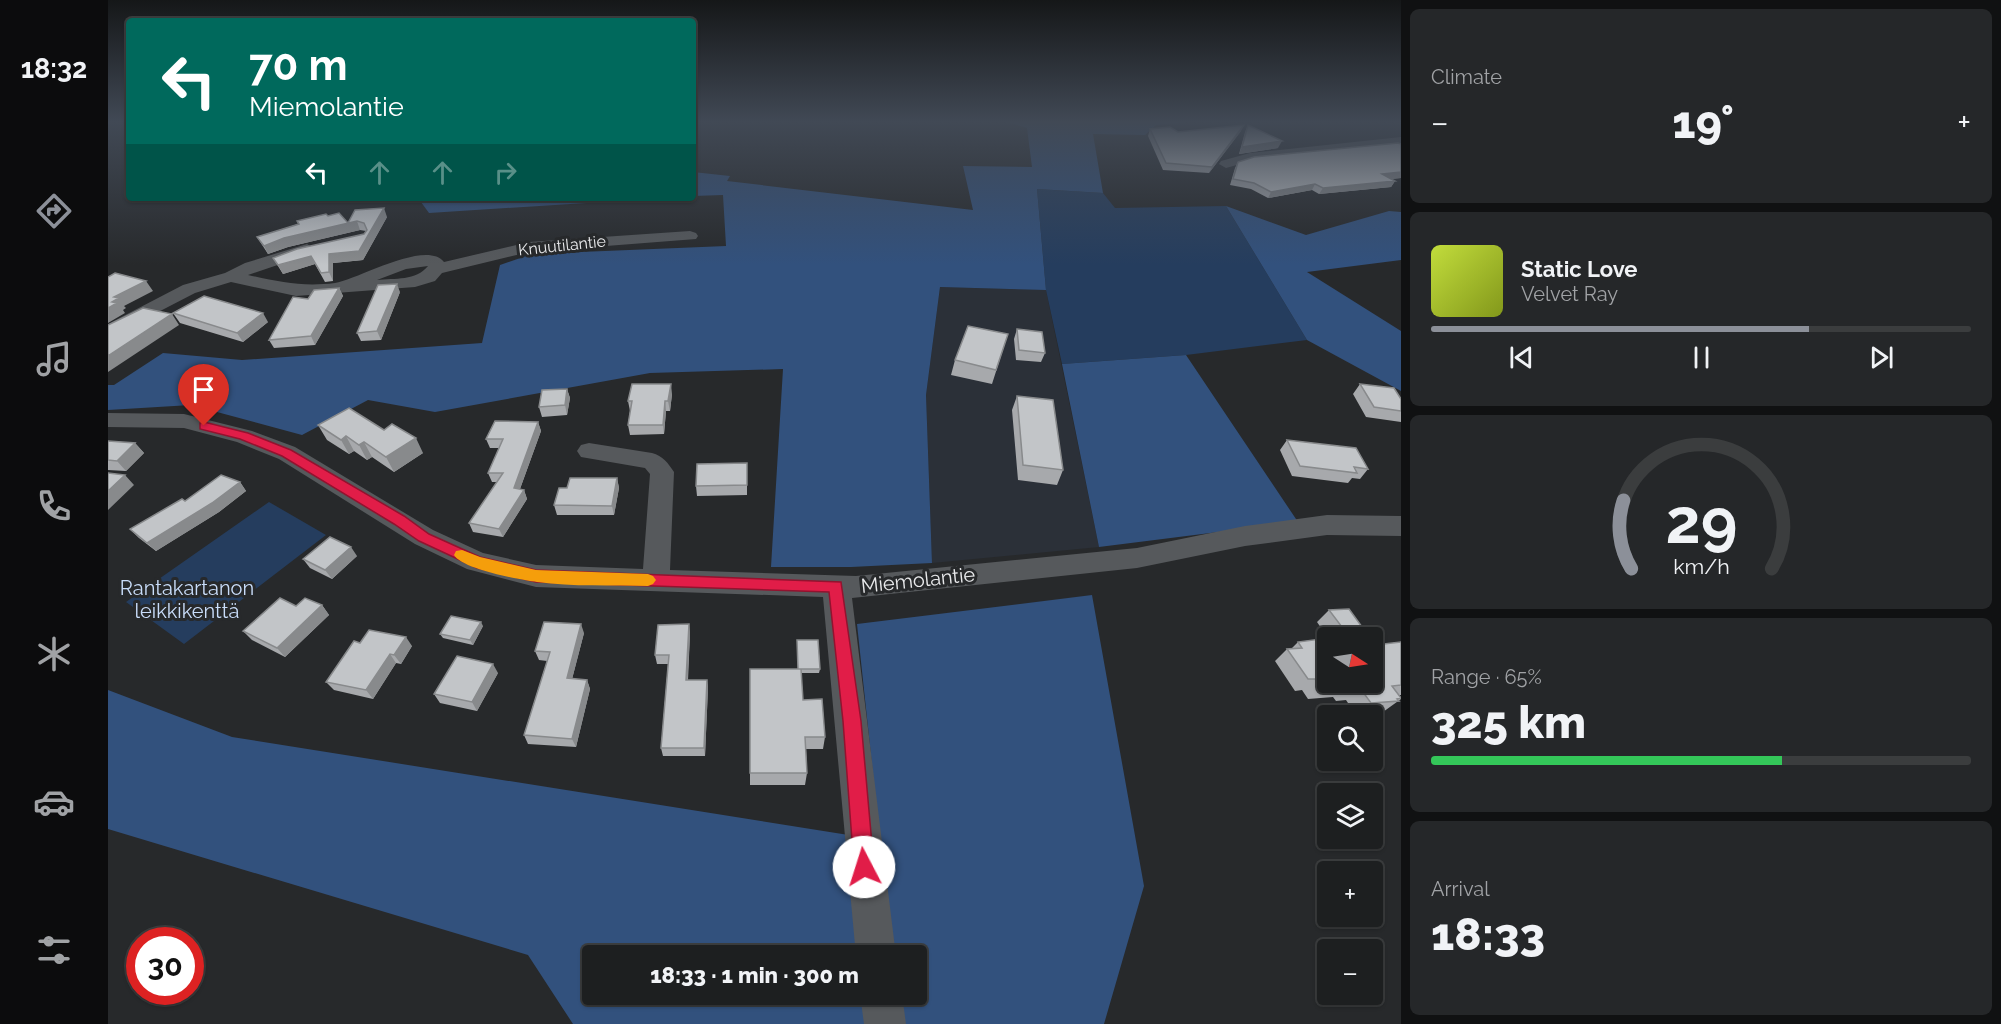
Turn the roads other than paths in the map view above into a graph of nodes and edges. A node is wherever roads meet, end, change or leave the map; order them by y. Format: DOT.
graph roads {
  1 [pos="690,236"];
  2 [pos="319,246"];
  3 [pos="231,277"];
  4 [pos="108,332"];
  5 [pos="108,420"];
  6 [pos="588,451"];
  7 [pos="1401,526"];
  8 [pos="656,580"];
  9 [pos="836,586"];
  10 [pos="875,945"];
  11 [pos="882,1005"];
  12 [pos="885,1024"];
  1 -- 3 [label="street, Knuutilantie"];
  2 -- 3 [label="street"];
  3 -- 4 [label="street, Knuutilantie"];
  5 -- 8 [label="street, Miemolantie"];
  6 -- 8 [label="street"];
  7 -- 9 [label="street, Miemolantie"];
  8 -- 9 [label="street, Miemolantie"];
  9 -- 10 [label="street"];
  11 -- 12 [label="street"];
}
